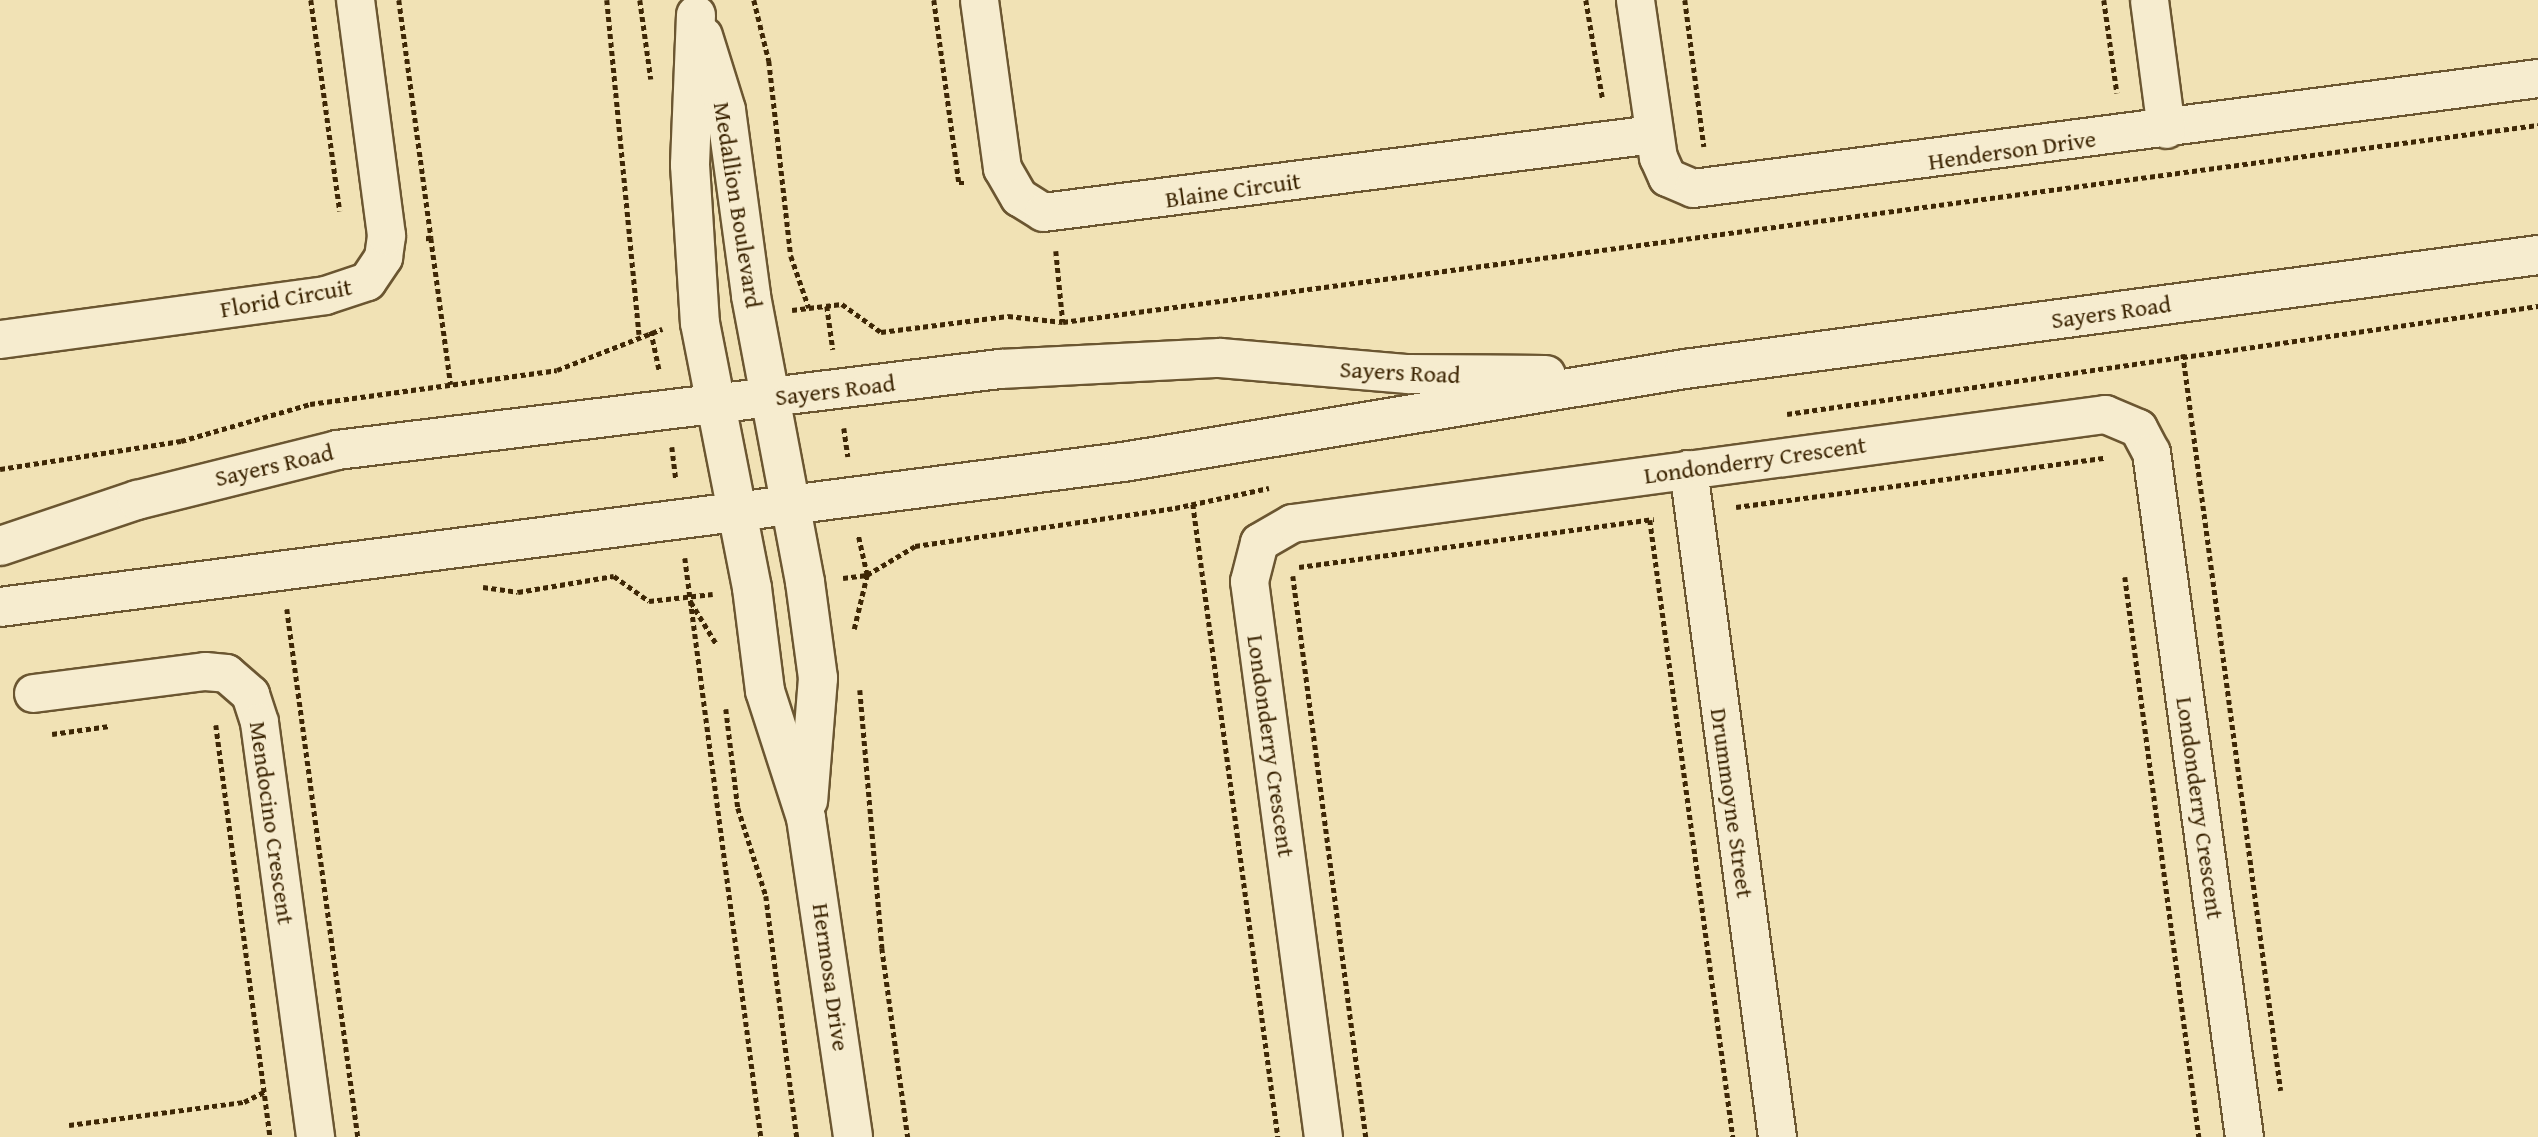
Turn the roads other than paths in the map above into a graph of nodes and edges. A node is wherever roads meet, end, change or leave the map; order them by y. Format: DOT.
graph roads {
  1 [pos="355,0"];
  2 [pos="979,0"];
  3 [pos="1636,0"];
  4 [pos="2149,0"];
  5 [pos="695,8"];
  6 [pos="2538,78"];
  7 [pos="2166,129"];
  8 [pos="1653,134"];
  9 [pos="2538,256"];
  10 [pos="0,339"];
  11 [pos="1685,369"];
  12 [pos="772,397"];
  13 [pos="714,401"];
  14 [pos="1688,469"];
  15 [pos="794,505"];
  16 [pos="735,511"];
  17 [pos="0,545"];
  18 [pos="0,607"];
  19 [pos="33,692"];
  20 [pos="806,818"];
  21 [pos="314,1137"];
  22 [pos="853,1137"];
  23 [pos="1323,1137"];
  24 [pos="1777,1137"];
  25 [pos="2244,1137"];
  1 -- 10 [label="street, Florid Circuit"];
  2 -- 8 [label="street, Blaine Circuit"];
  3 -- 8 [label="street, Henderson Drive"];
  4 -- 7 [label="street"];
  5 -- 12 [label="street, Medallion Boulevard"];
  5 -- 13 [label="street, Medallion Boulevard"];
  6 -- 7 [label="street, Henderson Drive"];
  7 -- 8 [label="street, Henderson Drive"];
  9 -- 11 [label="street, Sayers Road"];
  11 -- 12 [label="street, Sayers Road"];
  11 -- 15 [label="street, Sayers Road"];
  12 -- 13 [label="street, Sayers Road"];
  12 -- 15 [label="street, Medallion Boulevard"];
  13 -- 16 [label="street, Medallion Boulevard"];
  13 -- 17 [label="street, Sayers Road"];
  14 -- 23 [label="street, Londonderry Crescent"];
  14 -- 24 [label="street, Drummoyne Street"];
  14 -- 25 [label="street, Londonderry Crescent"];
  15 -- 16 [label="street, Sayers Road"];
  15 -- 20 [label="street, Hermosa Drive"];
  16 -- 18 [label="street, Sayers Road"];
  16 -- 20 [label="street, Hermosa Drive"];
  19 -- 21 [label="street, Mendocino Crescent"];
  20 -- 22 [label="street, Hermosa Drive"];
}
